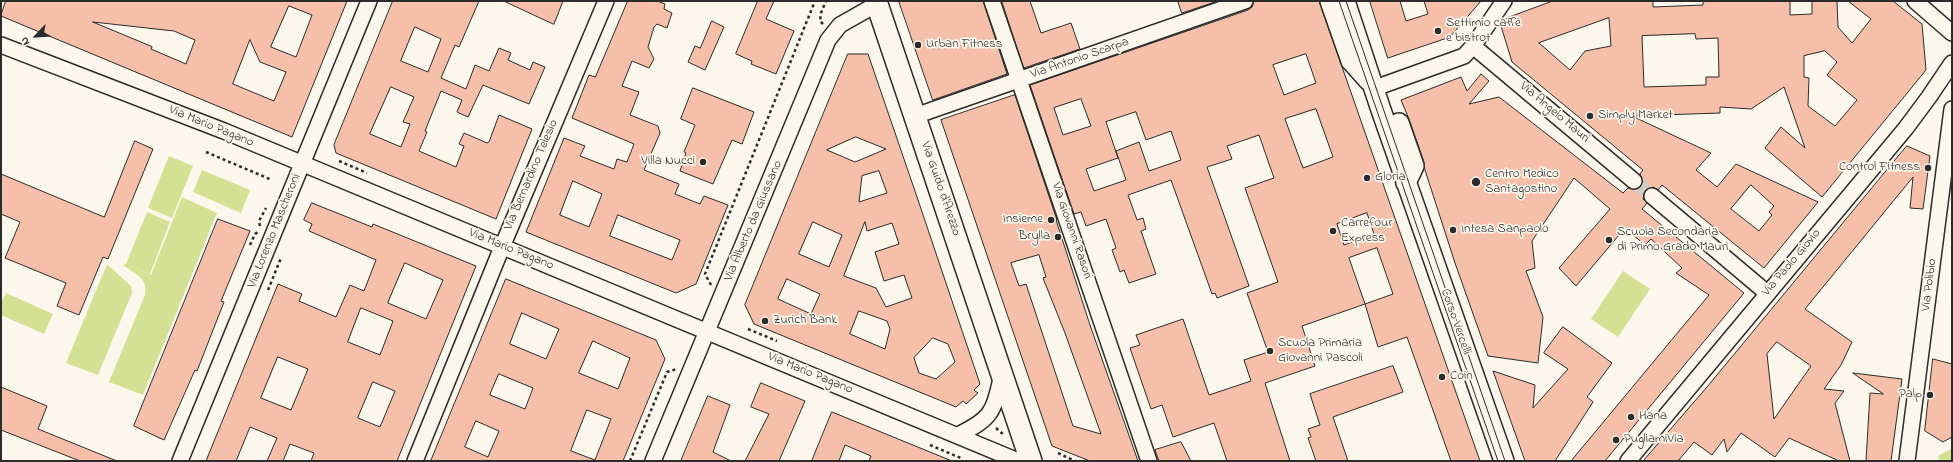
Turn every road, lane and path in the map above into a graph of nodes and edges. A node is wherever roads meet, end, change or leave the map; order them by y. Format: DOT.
graph roads {
  1 [pos="369,1"];
  2 [pos="606,1"];
  3 [pos="815,1"];
  4 [pos="826,1"];
  5 [pos="992,1"];
  6 [pos="1245,1"];
  7 [pos="1330,1"];
  8 [pos="1345,1"];
  9 [pos="1504,1"];
  10 [pos="1915,1"];
  11 [pos="876,3"];
  12 [pos="834,31"];
  13 [pos="1952,33"];
  14 [pos="1,45"];
  15 [pos="1473,46"];
  16 [pos="1952,63"];
  17 [pos="1020,80"];
  18 [pos="1375,88"];
  19 [pos="1929,97"];
  20 [pos="1952,109"];
  21 [pos="915,116"];
  22 [pos="206,152"];
  23 [pos="339,161"];
  24 [pos="302,164"];
  25 [pos="367,173"];
  26 [pos="272,180"];
  27 [pos="1634,181"];
  28 [pos="1652,196"];
  29 [pos="266,208"];
  30 [pos="250,245"];
  31 [pos="502,247"];
  32 [pos="281,258"];
  33 [pos="268,290"];
  34 [pos="709,292"];
  35 [pos="1767,293"];
  36 [pos="748,329"];
  37 [pos="708,332"];
  38 [pos="777,341"];
  39 [pos="680,363"];
  40 [pos="1002,373"];
  41 [pos="991,424"];
  42 [pos="958,435"];
  43 [pos="1005,435"];
  44 [pos="930,445"];
  45 [pos="1058,453"];
  46 [pos="962,459"];
  47 [pos="180,461"];
  48 [pos="415,461"];
  49 [pos="630,461"];
  50 [pos="653,461"];
  51 [pos="1018,461"];
  52 [pos="1031,461"];
  53 [pos="1075,461"];
  54 [pos="1149,461"];
  55 [pos="1504,461"];
  56 [pos="1628,461"];
  57 [pos="1907,461"];
  1 -- 24 [label="street, Via Lorenzo Mascheroni"];
  2 -- 31 [label="street, Via Bernardino Telesio"];
  3 -- 34 [label="path"];
  4 -- 12 [label="path"];
  5 -- 17 [label="street, Via Giovanni Rasori"];
  6 -- 17 [label="street, Via Antonio Scarpa"];
  7 -- 18 [label="street, Corso Vercelli"];
  8 -- 18 [label="street, Corso Vercelli"];
  9 -- 15 [label="street"];
  10 -- 13 [label="street"];
  11 -- 12 [label="street, Via Alberto da Giussano"];
  11 -- 21 [label="main road, Via Guido d'Arezzo"];
  12 -- 37 [label="street, Via Alberto da Giussano"];
  14 -- 24 [label="street, Via Mario Pagano"];
  15 -- 18 [label="street"];
  15 -- 27 [label="street, Via Angelo Mauri"];
  16 -- 19 [label="street, Via Paolo Giovio"];
  17 -- 21 [label="street, Via Antonio Scarpa"];
  17 -- 54 [label="street, Via Giovanni Rasori"];
  18 -- 55 [label="street, Corso Vercelli"];
  19 -- 20 [label="street"];
  19 -- 35 [label="street, Via Paolo Giovio"];
  20 -- 57 [label="street, Via Polibio"];
  21 -- 40 [label="main road, Via Guido d'Arezzo"];
  22 -- 26 [label="path"];
  23 -- 25 [label="path"];
  24 -- 31 [label="street, Via Mario Pagano"];
  24 -- 47 [label="street, Via Lorenzo Mascheroni"];
  28 -- 35 [label="street"];
  29 -- 30 [label="path"];
  31 -- 37 [label="street, Via Mario Pagano"];
  31 -- 48 [label="street, Via Bernardino Telesio"];
  32 -- 33 [label="path"];
  35 -- 56 [label="street, Via Paolo Giovio"];
  36 -- 38 [label="path"];
  37 -- 42 [label="street, Via Mario Pagano"];
  37 -- 50 [label="street, Via Alberto da Giussano"];
  39 -- 49 [label="path"];
  40 -- 42 [label="street"];
  40 -- 52 [label="main road, Via Guido d'Arezzo"];
  41 -- 43 [label="path"];
  42 -- 51 [label="street, Via Mario Pagano"];
  44 -- 46 [label="path"];
  45 -- 53 [label="path"];
}
